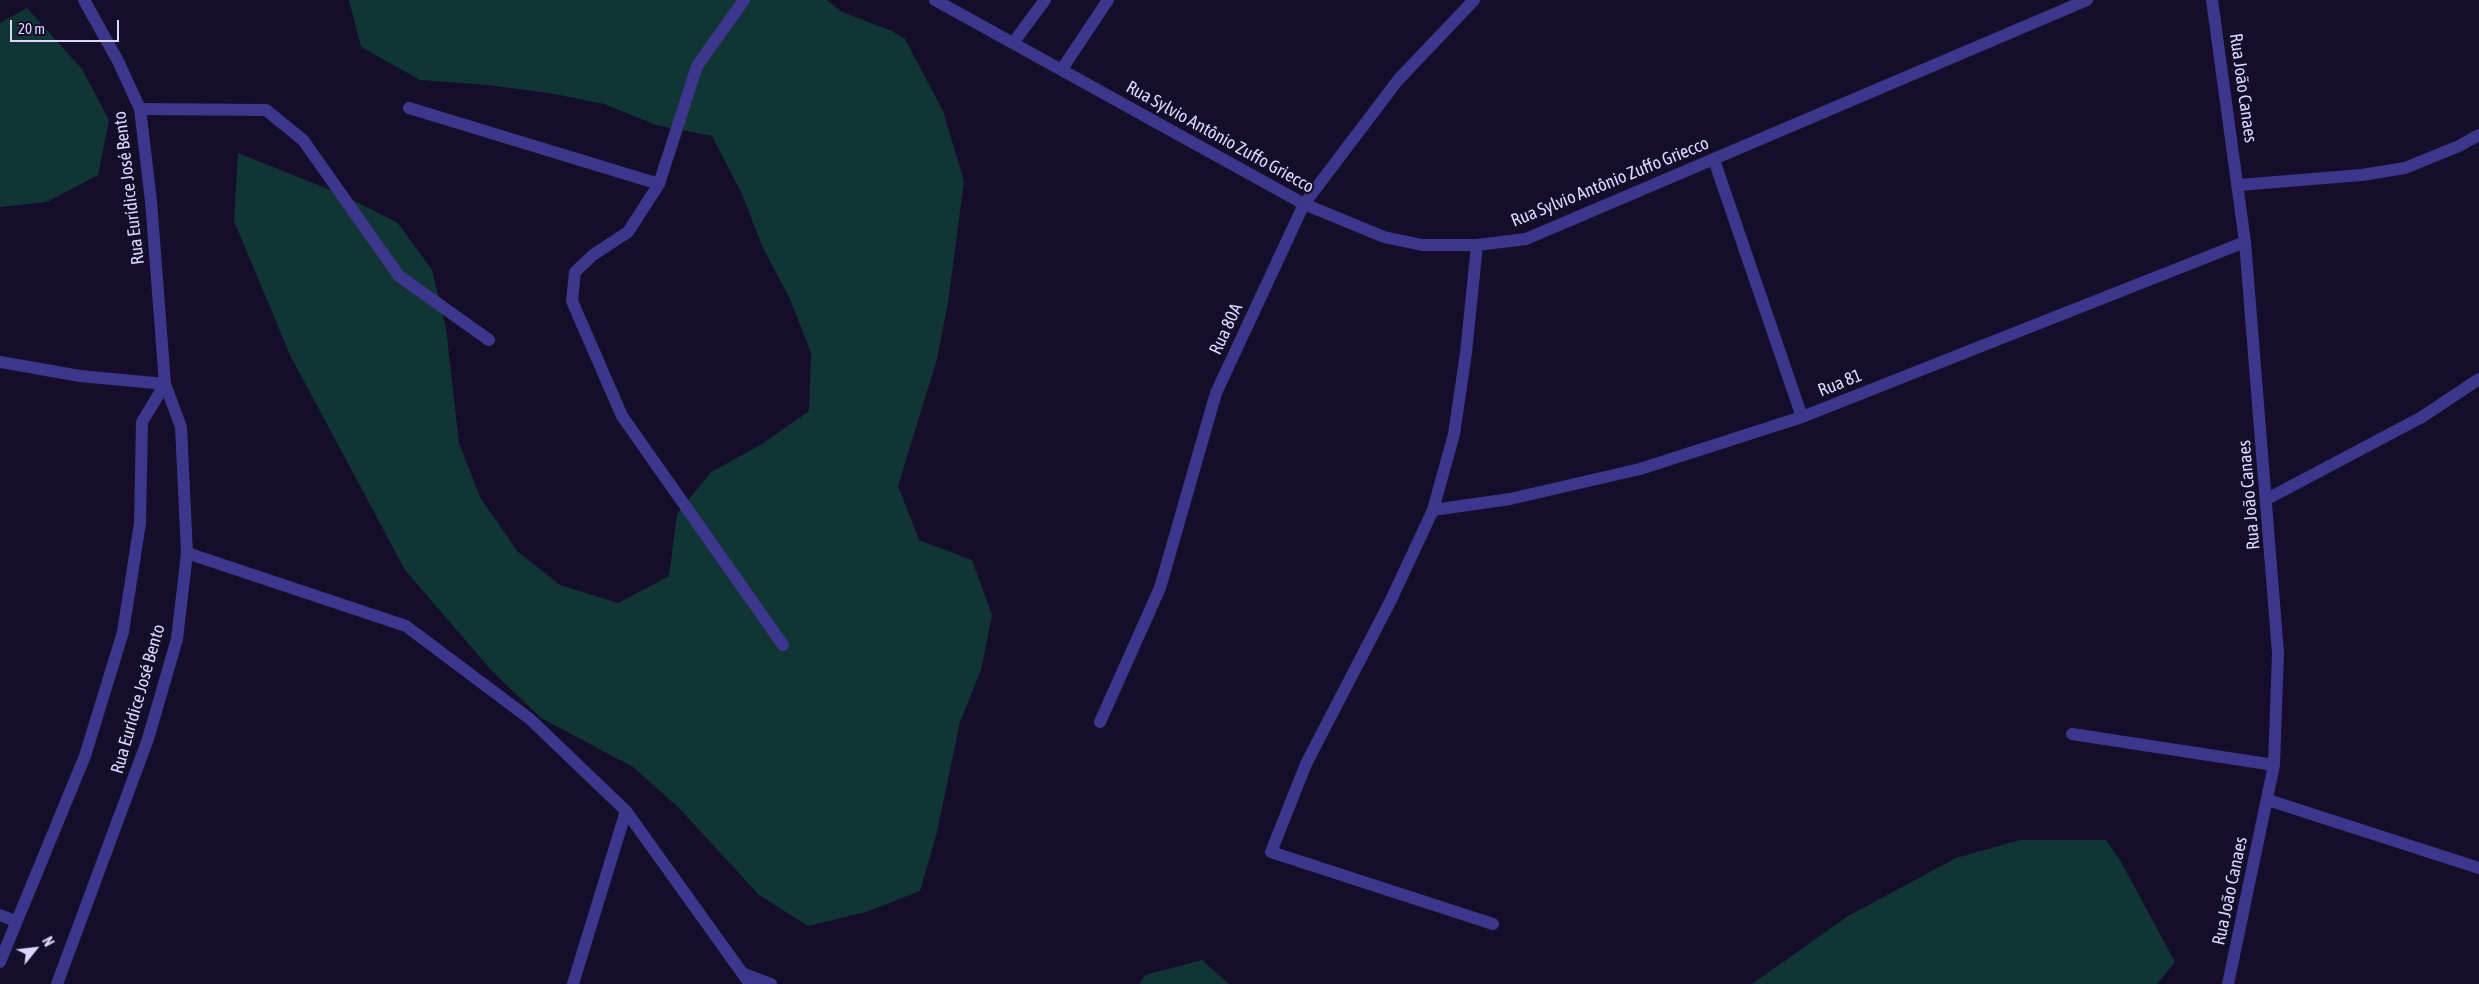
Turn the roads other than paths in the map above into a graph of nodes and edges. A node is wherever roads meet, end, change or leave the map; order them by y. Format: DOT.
graph roads {
  1 [pos="84,0"];
  2 [pos="744,0"];
  3 [pos="936,0"];
  4 [pos="1045,0"];
  5 [pos="1108,0"];
  6 [pos="1474,0"];
  7 [pos="2087,0"];
  8 [pos="2212,0"];
  9 [pos="1013,43"];
  10 [pos="1062,69"];
  11 [pos="409,108"];
  12 [pos="140,109"];
  13 [pos="2479,135"];
  14 [pos="1714,160"];
  15 [pos="659,184"];
  16 [pos="2239,185"];
  17 [pos="1304,204"];
  18 [pos="2245,242"];
  19 [pos="1476,246"];
  20 [pos="489,340"];
  21 [pos="0,362"];
  22 [pos="2479,379"];
  23 [pos="165,384"];
  24 [pos="1802,417"];
  25 [pos="2267,499"];
  26 [pos="1433,510"];
  27 [pos="187,553"];
  28 [pos="783,645"];
  29 [pos="1100,722"];
  30 [pos="2072,734"];
  31 [pos="2274,764"];
  32 [pos="2268,800"];
  33 [pos="626,810"];
  34 [pos="2479,868"];
  35 [pos="0,915"];
  36 [pos="16,921"];
  37 [pos="1493,924"];
  38 [pos="0,962"];
  39 [pos="747,979"];
  40 [pos="57,984"];
  41 [pos="572,984"];
  42 [pos="771,984"];
  43 [pos="2228,984"];
  1 -- 12 [label="street, Rua Eurídice José Bento"];
  2 -- 15 [label="street"];
  3 -- 9 [label="street, Rua Sylvio Antônio Zuffo Griecco"];
  4 -- 9 [label="street"];
  5 -- 10 [label="street"];
  6 -- 17 [label="street, Rua 80A"];
  7 -- 14 [label="street, Rua Sylvio Antônio Zuffo Griecco"];
  8 -- 16 [label="street, Rua João Canaes"];
  9 -- 10 [label="street, Rua Sylvio Antônio Zuffo Griecco"];
  10 -- 17 [label="street, Rua Sylvio Antônio Zuffo Griecco"];
  11 -- 15 [label="street"];
  12 -- 20 [label="street"];
  12 -- 23 [label="street, Rua Eurídice José Bento"];
  13 -- 16 [label="street"];
  14 -- 19 [label="street, Rua Sylvio Antônio Zuffo Griecco"];
  14 -- 24 [label="street"];
  15 -- 28 [label="street"];
  16 -- 18 [label="street, Rua João Canaes"];
  17 -- 19 [label="street, Rua Sylvio Antônio Zuffo Griecco"];
  17 -- 29 [label="street, Rua 80A"];
  18 -- 24 [label="street, Rua 81"];
  18 -- 25 [label="street, Rua João Canaes"];
  19 -- 26 [label="street"];
  21 -- 23 [label="street"];
  22 -- 25 [label="street"];
  23 -- 27 [label="street, Rua Eurídice José Bento"];
  23 -- 36 [label="street, Rua Eurídice José Bento"];
  24 -- 26 [label="street, Rua 81"];
  25 -- 31 [label="street, Rua João Canaes"];
  26 -- 37 [label="street"];
  27 -- 33 [label="street"];
  27 -- 40 [label="street, Rua Eurídice José Bento"];
  30 -- 31 [label="street"];
  31 -- 32 [label="street, Rua João Canaes"];
  32 -- 34 [label="street"];
  32 -- 43 [label="street, Rua João Canaes"];
  33 -- 39 [label="street"];
  33 -- 41 [label="street"];
  35 -- 36 [label="street"];
  36 -- 38 [label="street, Rua Eurídice José Bento"];
  39 -- 42 [label="street"];
}
